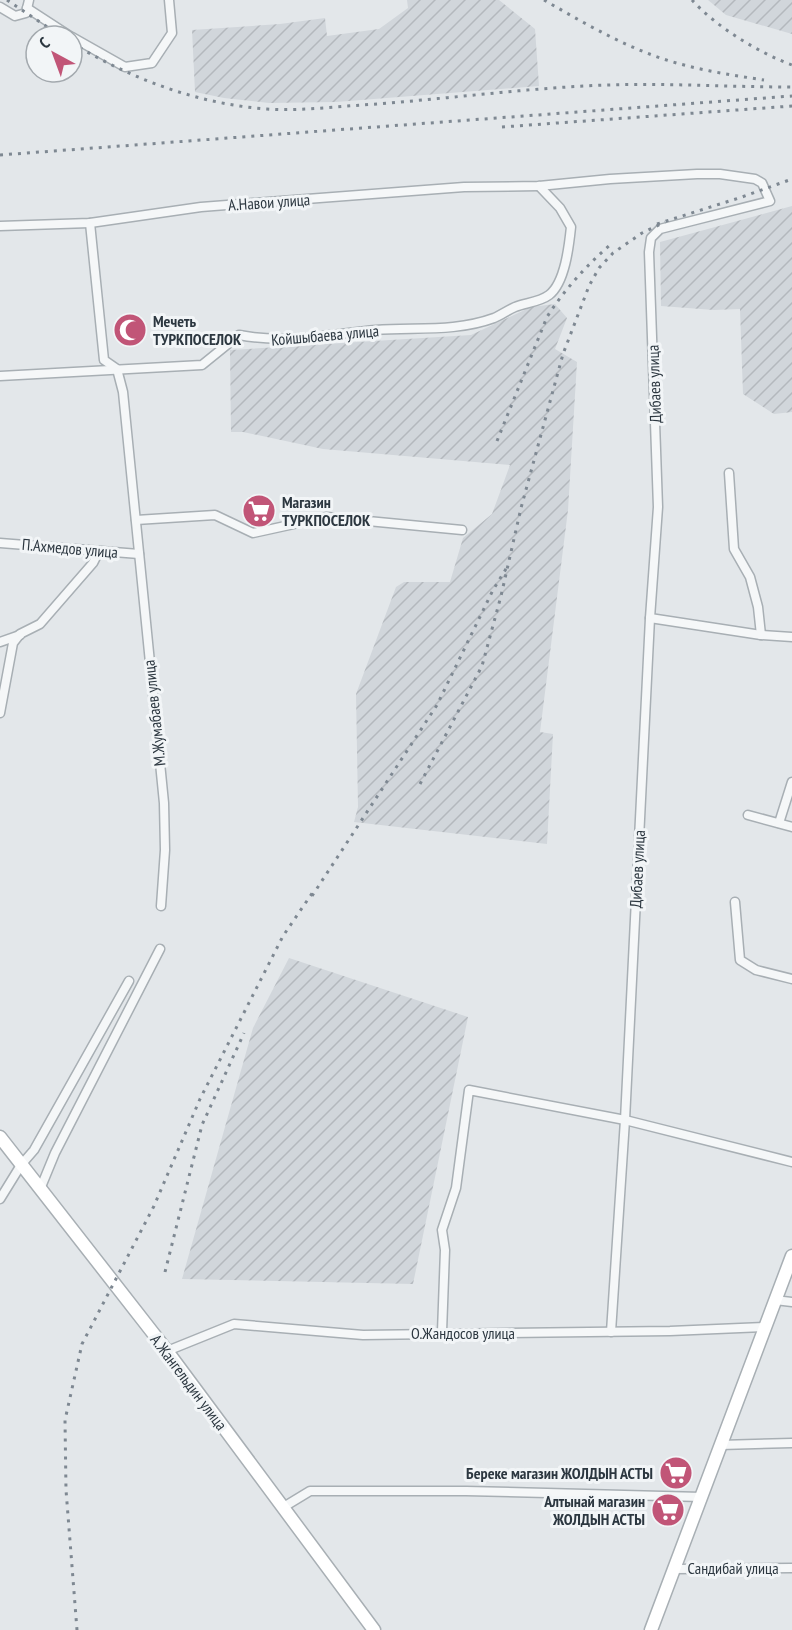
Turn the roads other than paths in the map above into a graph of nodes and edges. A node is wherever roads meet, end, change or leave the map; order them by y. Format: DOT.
graph roads {
  1 [pos="169,0"];
  2 [pos="28,4"];
  3 [pos="0,7"];
  4 [pos="54,24"];
  5 [pos="84,44"];
  6 [pos="538,186"];
  7 [pos="90,223"];
  8 [pos="0,226"];
  9 [pos="650,258"];
  10 [pos="117,369"];
  11 [pos="0,376"];
  12 [pos="729,472"];
  13 [pos="136,520"];
  14 [pos="462,530"];
  15 [pos="0,543"];
  16 [pos="99,551"];
  17 [pos="139,554"];
  18 [pos="650,618"];
  19 [pos="21,634"];
  20 [pos="761,634"];
  21 [pos="792,637"];
  22 [pos="0,642"];
  23 [pos="0,713"];
  24 [pos="792,782"];
  25 [pos="748,815"];
  26 [pos="779,823"];
  27 [pos="792,827"];
  28 [pos="735,902"];
  29 [pos="160,906"];
  30 [pos="160,950"];
  31 [pos="792,979"];
  32 [pos="129,981"];
  33 [pos="625,1120"];
  34 [pos="0,1137"];
  35 [pos="792,1162"];
  36 [pos="21,1165"];
  37 [pos="41,1187"];
  38 [pos="0,1199"];
  39 [pos="792,1256"];
  40 [pos="775,1300"];
  41 [pos="792,1302"];
  42 [pos="764,1327"];
  43 [pos="442,1332"];
  44 [pos="611,1332"];
  45 [pos="167,1351"];
  46 [pos="792,1443"];
  47 [pos="720,1444"];
  48 [pos="702,1497"];
  49 [pos="282,1508"];
  50 [pos="792,1568"];
  51 [pos="675,1569"];
  52 [pos="374,1630"];
  53 [pos="651,1630"];
  1 -- 5 [label="street"];
  2 -- 3 [label="street"];
  2 -- 4 [label="street"];
  6 -- 7 [label="street, А.Навои улица"];
  6 -- 9 [label="street, А.Навои улица"];
  6 -- 10 [label="street, Койшыбаева улица"];
  7 -- 8 [label="street, А.Навои улица"];
  7 -- 10 [label="street, М.Жумабаев улица"];
  9 -- 18 [label="street, Дибаев улица"];
  10 -- 11 [label="street, Койшыбаева улица"];
  10 -- 13 [label="street, М.Жумабаев улица"];
  12 -- 20 [label="street"];
  13 -- 14 [label="street"];
  13 -- 17 [label="street, М.Жумабаев улица"];
  15 -- 16 [label="street, П.Ахмедов улица"];
  16 -- 17 [label="street, П.Ахмедов улица"];
  16 -- 19 [label="street"];
  17 -- 29 [label="street, М.Жумабаев улица"];
  18 -- 20 [label="street"];
  18 -- 33 [label="street, Дибаев улица"];
  19 -- 22 [label="street"];
  19 -- 23 [label="street"];
  20 -- 21 [label="street"];
  24 -- 26 [label="street"];
  25 -- 26 [label="street"];
  26 -- 27 [label="street"];
  28 -- 31 [label="street"];
  30 -- 37 [label="street"];
  32 -- 36 [label="street"];
  33 -- 35 [label="street"];
  33 -- 43 [label="street"];
  33 -- 44 [label="street, Дибаев улица"];
  34 -- 36 [label="street, А.Жангельдин улица"];
  36 -- 37 [label="street, А.Жангельдин улица"];
  36 -- 38 [label="street"];
  37 -- 45 [label="street, А.Жангельдин улица"];
  39 -- 40 [label="street"];
  40 -- 41 [label="street"];
  40 -- 42 [label="street"];
  42 -- 44 [label="street, О.Жандосов улица"];
  42 -- 47 [label="street"];
  43 -- 44 [label="street, О.Жандосов улица"];
  43 -- 45 [label="street, О.Жандосов улица"];
  45 -- 49 [label="street, А.Жангельдин улица"];
  46 -- 47 [label="street"];
  47 -- 48 [label="street"];
  48 -- 49 [label="street"];
  48 -- 51 [label="street"];
  49 -- 52 [label="street, А.Жангельдин улица"];
  50 -- 51 [label="street, Сандибай улица"];
  51 -- 53 [label="street"];
}
